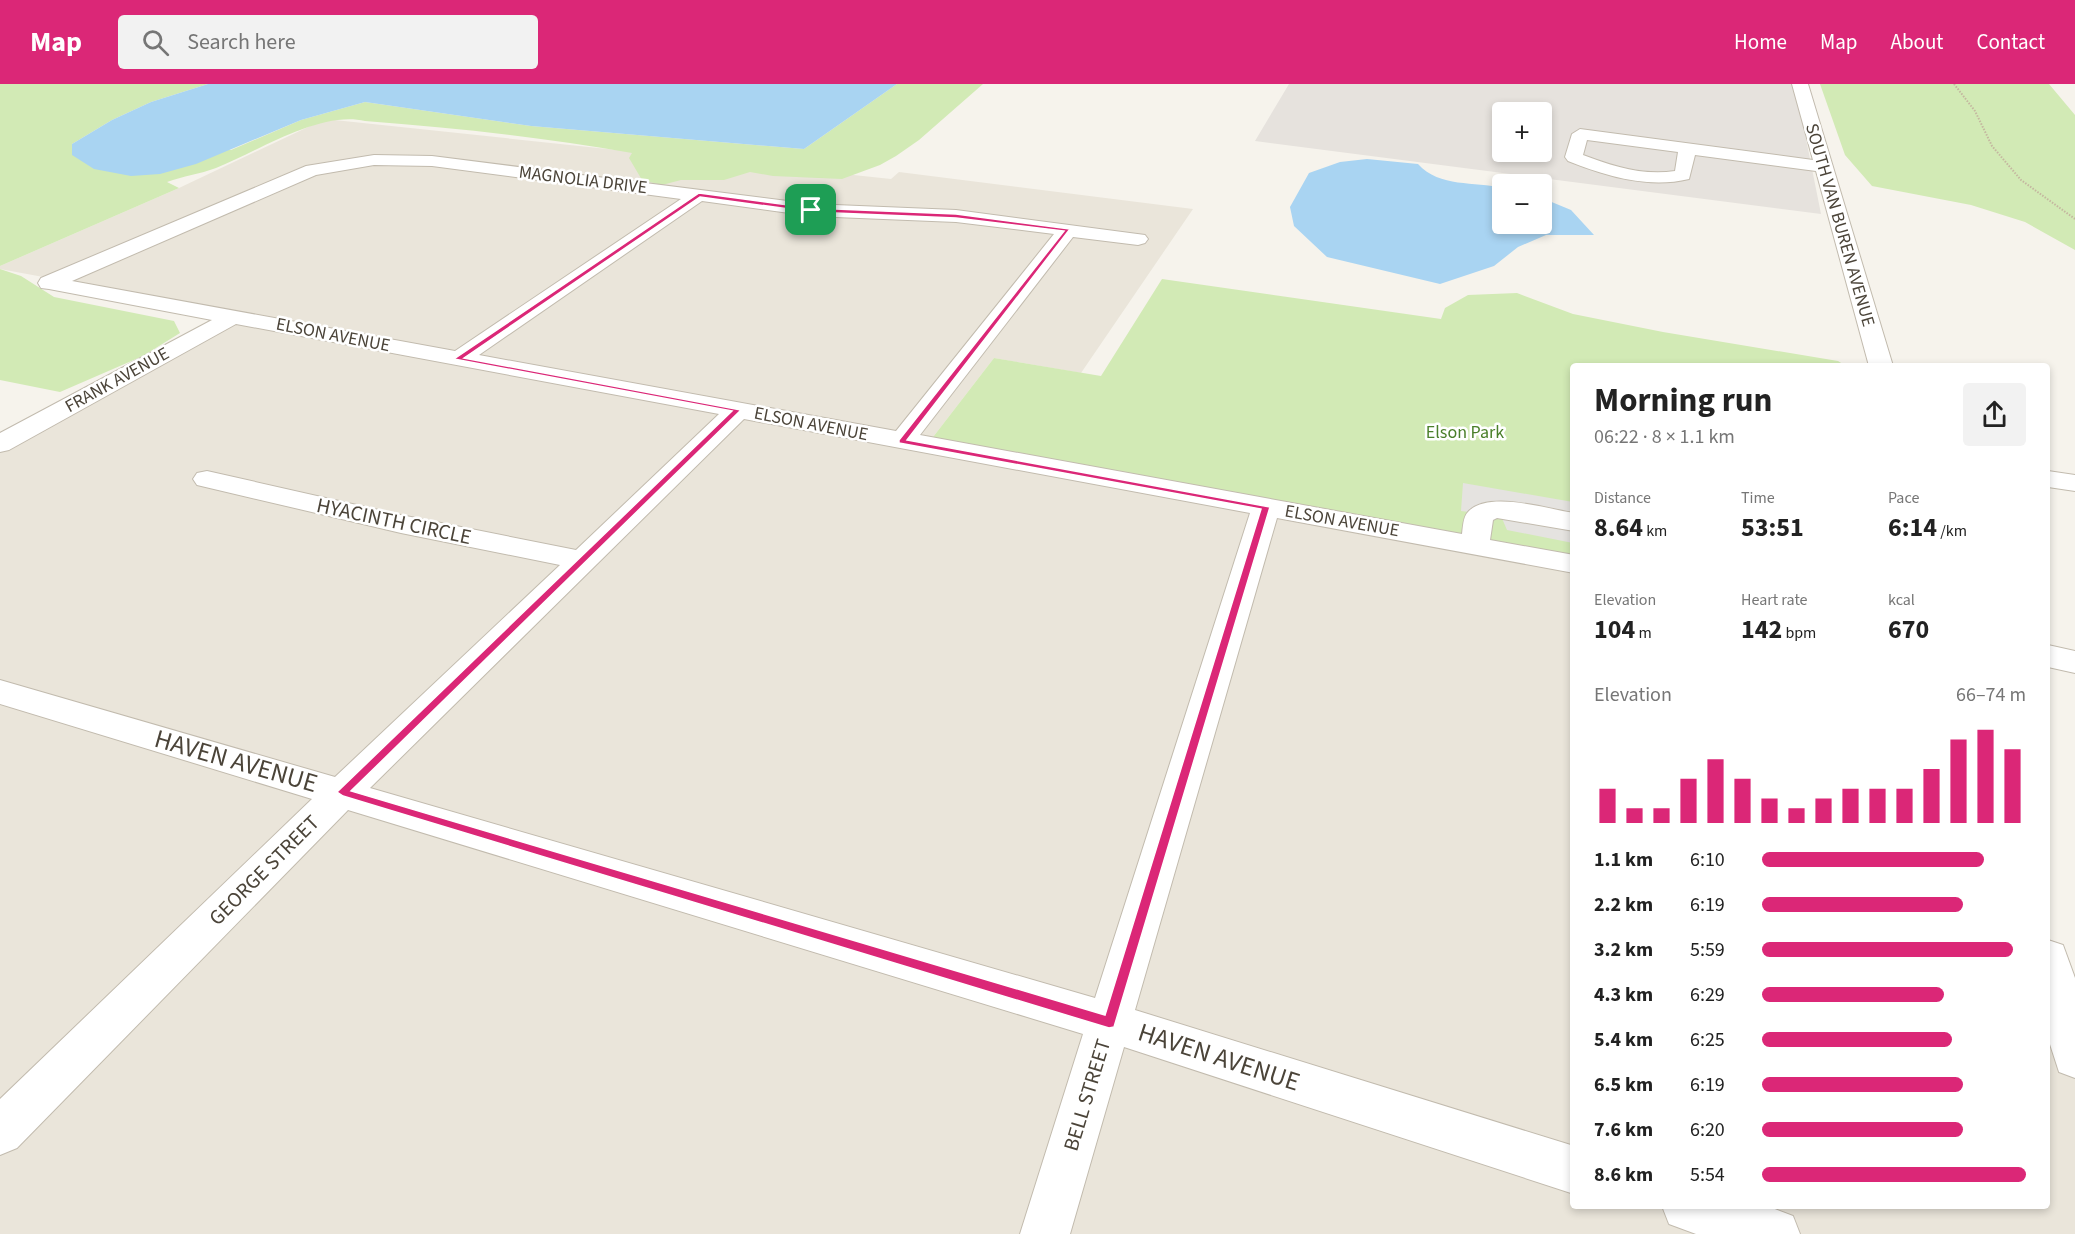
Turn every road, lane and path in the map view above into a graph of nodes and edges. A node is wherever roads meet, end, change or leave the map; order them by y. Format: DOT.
graph roads {
  1 [pos="1800,84"];
  2 [pos="1954,84"];
  3 [pos="1687,149"];
  4 [pos="1823,167"];
  5 [pos="699,195"];
  6 [pos="2075,219"];
  7 [pos="1068,230"];
  8 [pos="1138,239"];
  9 [pos="49,283"];
  10 [pos="235,316"];
  11 [pos="458,359"];
  12 [pos="1880,363"];
  13 [pos="738,410"];
  14 [pos="902,441"];
  15 [pos="1,442"];
  16 [pos="207,479"];
  17 [pos="2050,479"];
  18 [pos="2075,483"];
  19 [pos="1266,507"];
  20 [pos="1570,521"];
  21 [pos="1474,545"];
  22 [pos="582,560"];
  23 [pos="1570,563"];
  24 [pos="2050,656"];
  25 [pos="2075,662"];
  26 [pos="0,692"];
  27 [pos="343,792"];
  28 [pos="2050,965"];
  29 [pos="1109,1023"];
  30 [pos="2075,1057"];
  31 [pos="0,1132"];
  32 [pos="1570,1169"];
  33 [pos="1696,1209"];
  34 [pos="1045,1234"];
  35 [pos="1775,1234"];
  1 -- 4 [label="street, SOUTH VAN BUREN AVENUE"];
  2 -- 6 [label="path"];
  3 -- 3 [label="street"];
  3 -- 4 [label="street"];
  4 -- 12 [label="street, SOUTH VAN BUREN AVENUE"];
  5 -- 7 [label="street, MAGNOLIA DRIVE"];
  5 -- 9 [label="street, MAGNOLIA DRIVE"];
  5 -- 11 [label="street"];
  7 -- 8 [label="street, MAGNOLIA DRIVE"];
  7 -- 14 [label="street"];
  9 -- 10 [label="street, ELSON AVENUE"];
  10 -- 11 [label="street, ELSON AVENUE"];
  10 -- 15 [label="street, FRANK AVENUE"];
  11 -- 13 [label="street, ELSON AVENUE"];
  13 -- 14 [label="street, ELSON AVENUE"];
  13 -- 22 [label="street, GEORGE STREET"];
  14 -- 19 [label="street, ELSON AVENUE"];
  16 -- 22 [label="street, HYACINTH CIRCLE"];
  17 -- 18 [label="street"];
  19 -- 21 [label="street, ELSON AVENUE"];
  19 -- 29 [label="street, BELL STREET"];
  20 -- 21 [label="street"];
  21 -- 23 [label="street, ELSON AVENUE"];
  22 -- 27 [label="street, GEORGE STREET"];
  24 -- 25 [label="street"];
  26 -- 27 [label="street, HAVEN AVENUE"];
  27 -- 29 [label="street, HAVEN AVENUE"];
  27 -- 31 [label="street, GEORGE STREET"];
  28 -- 30 [label="street"];
  29 -- 32 [label="street, HAVEN AVENUE"];
  29 -- 34 [label="street, BELL STREET"];
  33 -- 35 [label="street"];
}
